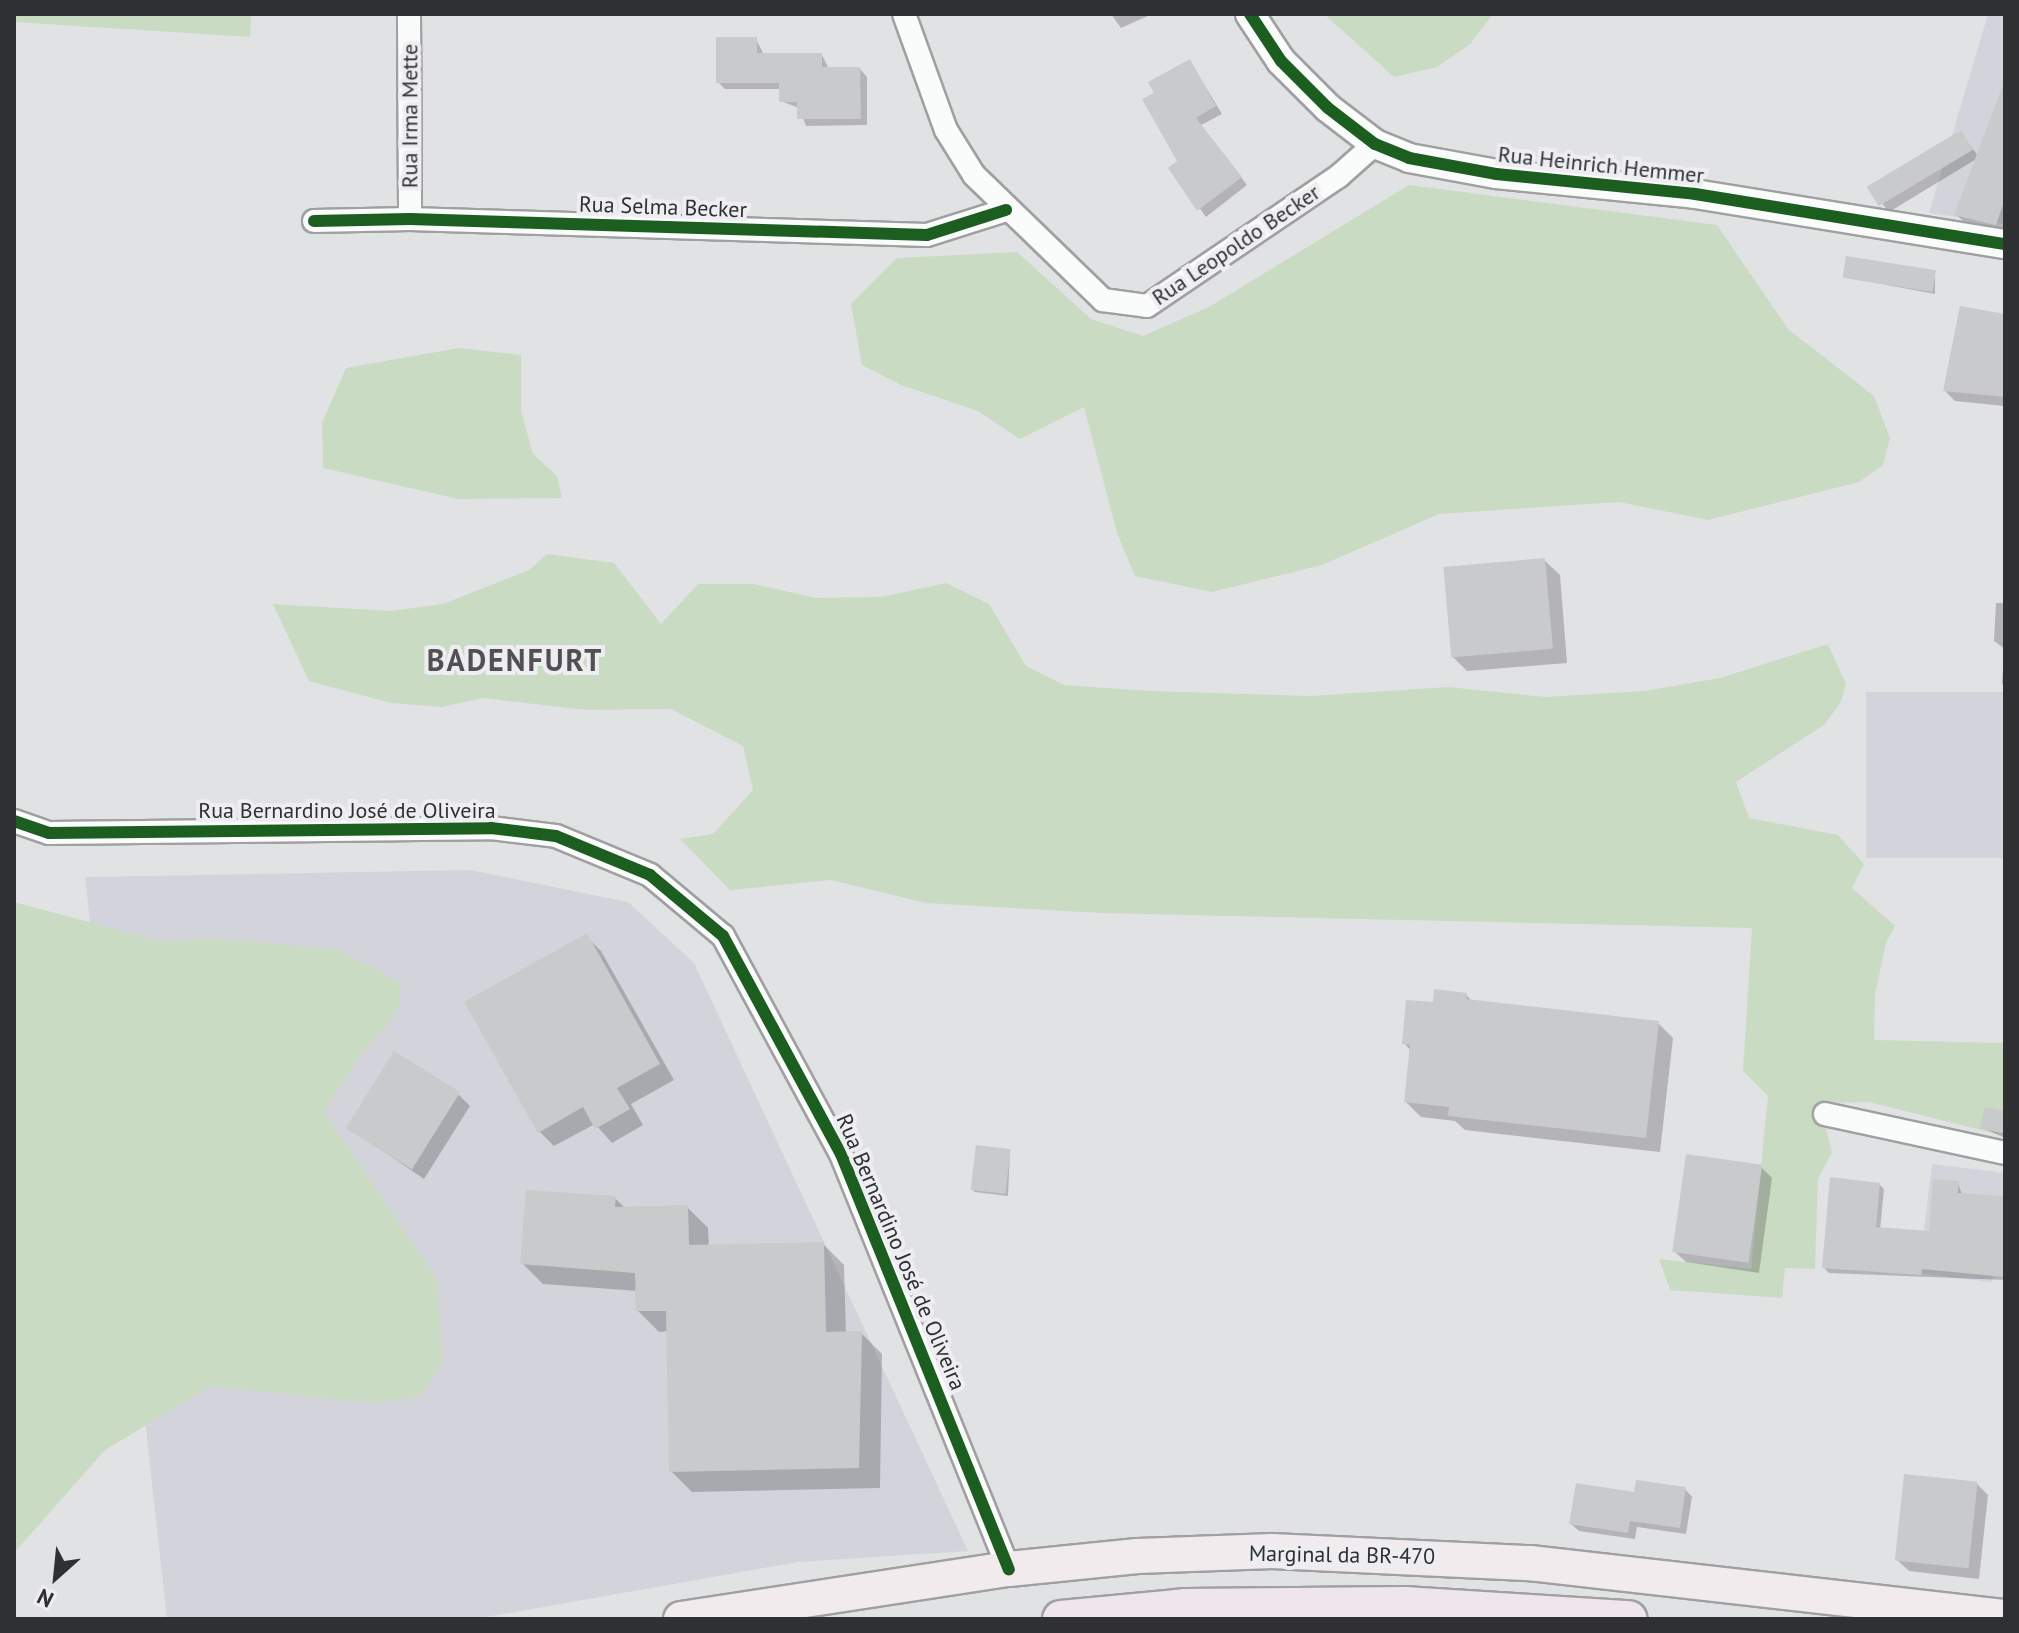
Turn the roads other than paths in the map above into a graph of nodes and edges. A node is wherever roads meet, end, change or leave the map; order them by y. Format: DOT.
graph roads {
  1 [pos="409,14"];
  2 [pos="904,14"];
  3 [pos="1250,14"];
  4 [pos="1375,144"];
  5 [pos="1006,210"];
  6 [pos="410,219"];
  7 [pos="314,221"];
  8 [pos="2005,244"];
  9 [pos="14,821"];
  10 [pos="1825,1114"];
  11 [pos="2005,1153"];
  12 [pos="1009,1569"];
  13 [pos="2005,1617"];
  14 [pos="681,1619"];
  15 [pos="1061,1619"];
  16 [pos="1629,1619"];
  1 -- 6 [label="street, Rua Irma Mette"];
  2 -- 5 [label="street, Rua Leopoldo Becker"];
  3 -- 4 [label="street, Rua Heinrich Hemmer"];
  4 -- 5 [label="street, Rua Leopoldo Becker"];
  4 -- 8 [label="street, Rua Heinrich Hemmer"];
  5 -- 6 [label="street, Rua Selma Becker"];
  6 -- 7 [label="street, Rua Selma Becker"];
  9 -- 12 [label="street, Rua Bernardino José de Oliveira"];
  10 -- 11 [label="street"];
  12 -- 13 [label="main road, Marginal da BR-470"];
  12 -- 14 [label="main road, Marginal da BR-470"];
  15 -- 16 [label="highway"];
}
